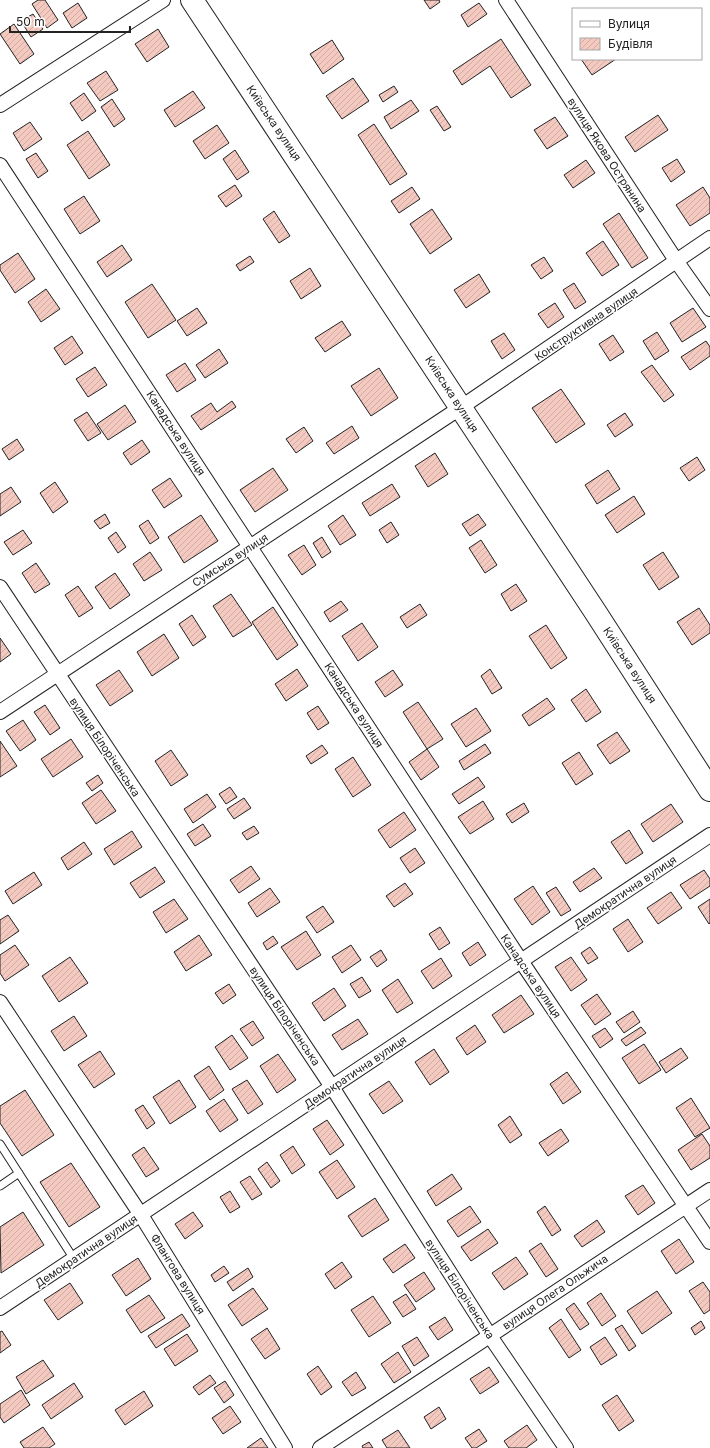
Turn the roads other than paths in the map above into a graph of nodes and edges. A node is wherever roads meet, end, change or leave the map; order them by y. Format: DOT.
graph roads {
  1 [pos="163,0"];
  2 [pos="192,0"];
  3 [pos="506,0"];
  4 [pos="0,105"];
  5 [pos="0,165"];
  6 [pos="710,238"];
  7 [pos="677,262"];
  8 [pos="710,309"];
  9 [pos="460,408"];
  10 [pos="250,546"];
  11 [pos="0,587"];
  12 [pos="57,674"];
  13 [pos="0,712"];
  14 [pos="710,790"];
  15 [pos="710,835"];
  16 [pos="521,961"];
  17 [pos="0,1002"];
  18 [pos="332,1087"];
  19 [pos="0,1144"];
  20 [pos="19,1173"];
  21 [pos="0,1186"];
  22 [pos="710,1190"];
  23 [pos="686,1205"];
  24 [pos="141,1215"];
  25 [pos="710,1242"];
  26 [pos="74,1259"];
  27 [pos="0,1307"];
  28 [pos="490,1336"];
  29 [pos="286,1448"];
  30 [pos="320,1448"];
  31 [pos="566,1448"];
  1 -- 4 [label="street"];
  2 -- 9 [label="highway, Київська вулиця"];
  3 -- 7 [label="street, вулиця Якова Острянина"];
  5 -- 10 [label="street, Канадська вулиця"];
  6 -- 7 [label="street, Конструктивна вулиця"];
  7 -- 8 [label="street, вулиця Якова Острянина"];
  7 -- 9 [label="street, Конструктивна вулиця"];
  9 -- 10 [label="street, Сумська вулиця"];
  9 -- 14 [label="highway, Київська вулиця"];
  10 -- 12 [label="street, Сумська вулиця"];
  10 -- 16 [label="street, Канадська вулиця"];
  11 -- 12 [label="street, вулиця Білоріченська"];
  12 -- 13 [label="street, Сумська вулиця"];
  12 -- 18 [label="street, вулиця Білоріченська"];
  15 -- 16 [label="street, Демократична вулиця"];
  16 -- 18 [label="street, Демократична вулиця"];
  16 -- 23 [label="street, Канадська вулиця"];
  17 -- 24 [label="street, Флангова вулиця"];
  18 -- 24 [label="street, Демократична вулиця"];
  18 -- 28 [label="street, вулиця Білоріченська"];
  19 -- 20 [label="lane"];
  20 -- 21 [label="lane"];
  20 -- 26 [label="lane"];
  22 -- 23 [label="street, вулиця Олега Ольжича"];
  23 -- 25 [label="street, Канадська вулиця"];
  23 -- 28 [label="street, вулиця Олега Ольжича"];
  24 -- 26 [label="street, Демократична вулиця"];
  24 -- 29 [label="street, Флангова вулиця"];
  26 -- 27 [label="street, Демократична вулиця"];
  28 -- 30 [label="street, вулиця Олега Ольжича"];
  28 -- 31 [label="street, вулиця Білоріченська"];
}
